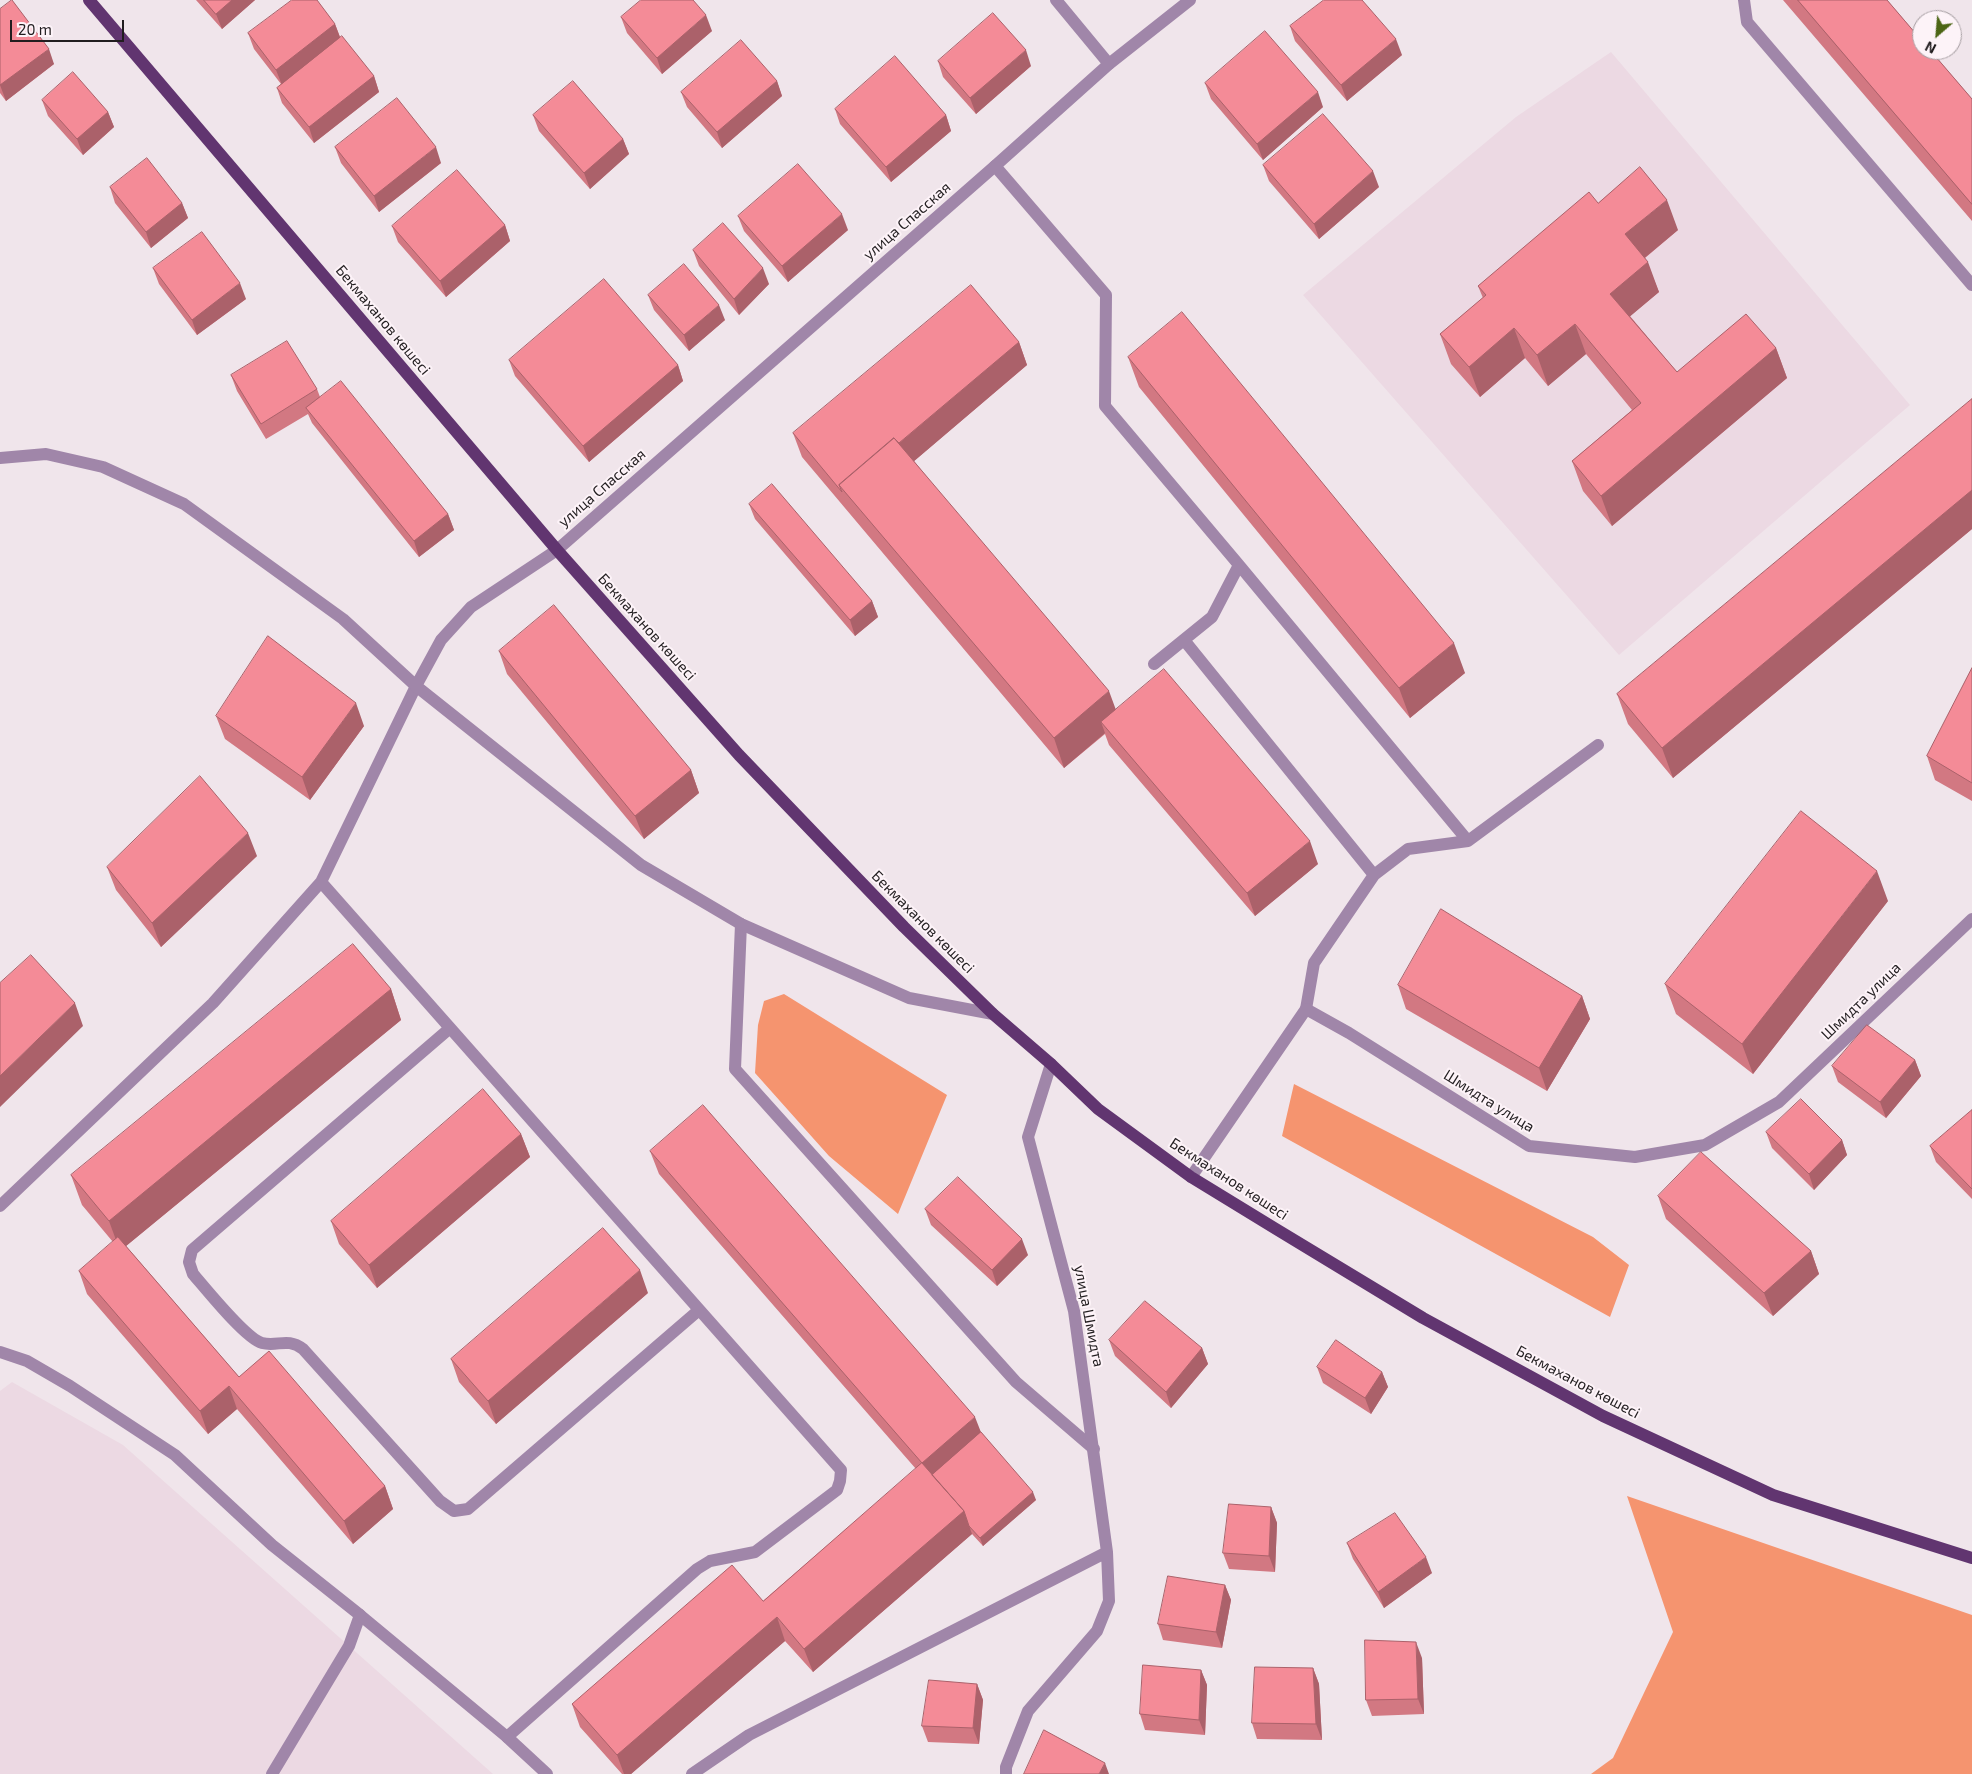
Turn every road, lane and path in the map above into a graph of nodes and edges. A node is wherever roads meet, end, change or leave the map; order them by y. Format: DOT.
graph roads {
  1 [pos="89,0"];
  2 [pos="1056,0"];
  3 [pos="1190,0"];
  4 [pos="1744,0"];
  5 [pos="1109,64"];
  6 [pos="995,166"];
  7 [pos="1972,285"];
  8 [pos="0,458"];
  9 [pos="557,550"];
  10 [pos="1239,565"];
  11 [pos="1184,640"];
  12 [pos="1154,664"];
  13 [pos="416,686"];
  14 [pos="1598,745"];
  15 [pos="1468,841"];
  16 [pos="1374,875"];
  17 [pos="321,882"];
  18 [pos="1972,919"];
  19 [pos="741,924"];
  20 [pos="1306,1009"];
  21 [pos="993,1014"];
  22 [pos="449,1029"];
  23 [pos="1051,1064"];
  24 [pos="1191,1177"];
  25 [pos="0,1206"];
  26 [pos="699,1310"];
  27 [pos="0,1352"];
  28 [pos="1094,1448"];
  29 [pos="1107,1552"];
  30 [pos="1972,1558"];
  31 [pos="360,1615"];
  32 [pos="507,1737"];
  33 [pos="272,1774"];
  34 [pos="546,1774"];
  35 [pos="692,1774"];
  36 [pos="1006,1774"];
  1 -- 9 [label="main road, Бекмаханов көшесі"];
  2 -- 5 [label="street"];
  3 -- 5 [label="street, улица Спасская"];
  4 -- 7 [label="street"];
  5 -- 6 [label="street, улица Спасская"];
  6 -- 9 [label="street, улица Спасская"];
  6 -- 10 [label="street"];
  8 -- 13 [label="street"];
  9 -- 13 [label="street, улица Спасская"];
  9 -- 21 [label="main road, Бекмаханов көшесі"];
  10 -- 11 [label="street"];
  10 -- 15 [label="street"];
  11 -- 12 [label="street"];
  11 -- 16 [label="street"];
  13 -- 17 [label="street, улица Спасская"];
  13 -- 19 [label="street"];
  14 -- 15 [label="street"];
  15 -- 16 [label="street"];
  16 -- 20 [label="street"];
  17 -- 22 [label="street"];
  17 -- 25 [label="street, улица Спасская"];
  18 -- 20 [label="street, Шмидта улица"];
  19 -- 21 [label="street"];
  19 -- 28 [label="street"];
  20 -- 24 [label="street"];
  21 -- 23 [label="main road, Бекмаханов көшесі"];
  22 -- 26 [label="street"];
  22 -- 26 [label="street"];
  23 -- 24 [label="main road, Бекмаханов көшесі"];
  23 -- 28 [label="street, улица Шмидта"];
  24 -- 30 [label="main road, Бекмаханов көшесі"];
  26 -- 32 [label="street"];
  27 -- 31 [label="street"];
  28 -- 29 [label="street, улица Шмидта"];
  29 -- 35 [label="street"];
  29 -- 36 [label="street"];
  31 -- 32 [label="street"];
  31 -- 33 [label="street"];
  32 -- 34 [label="street"];
}
